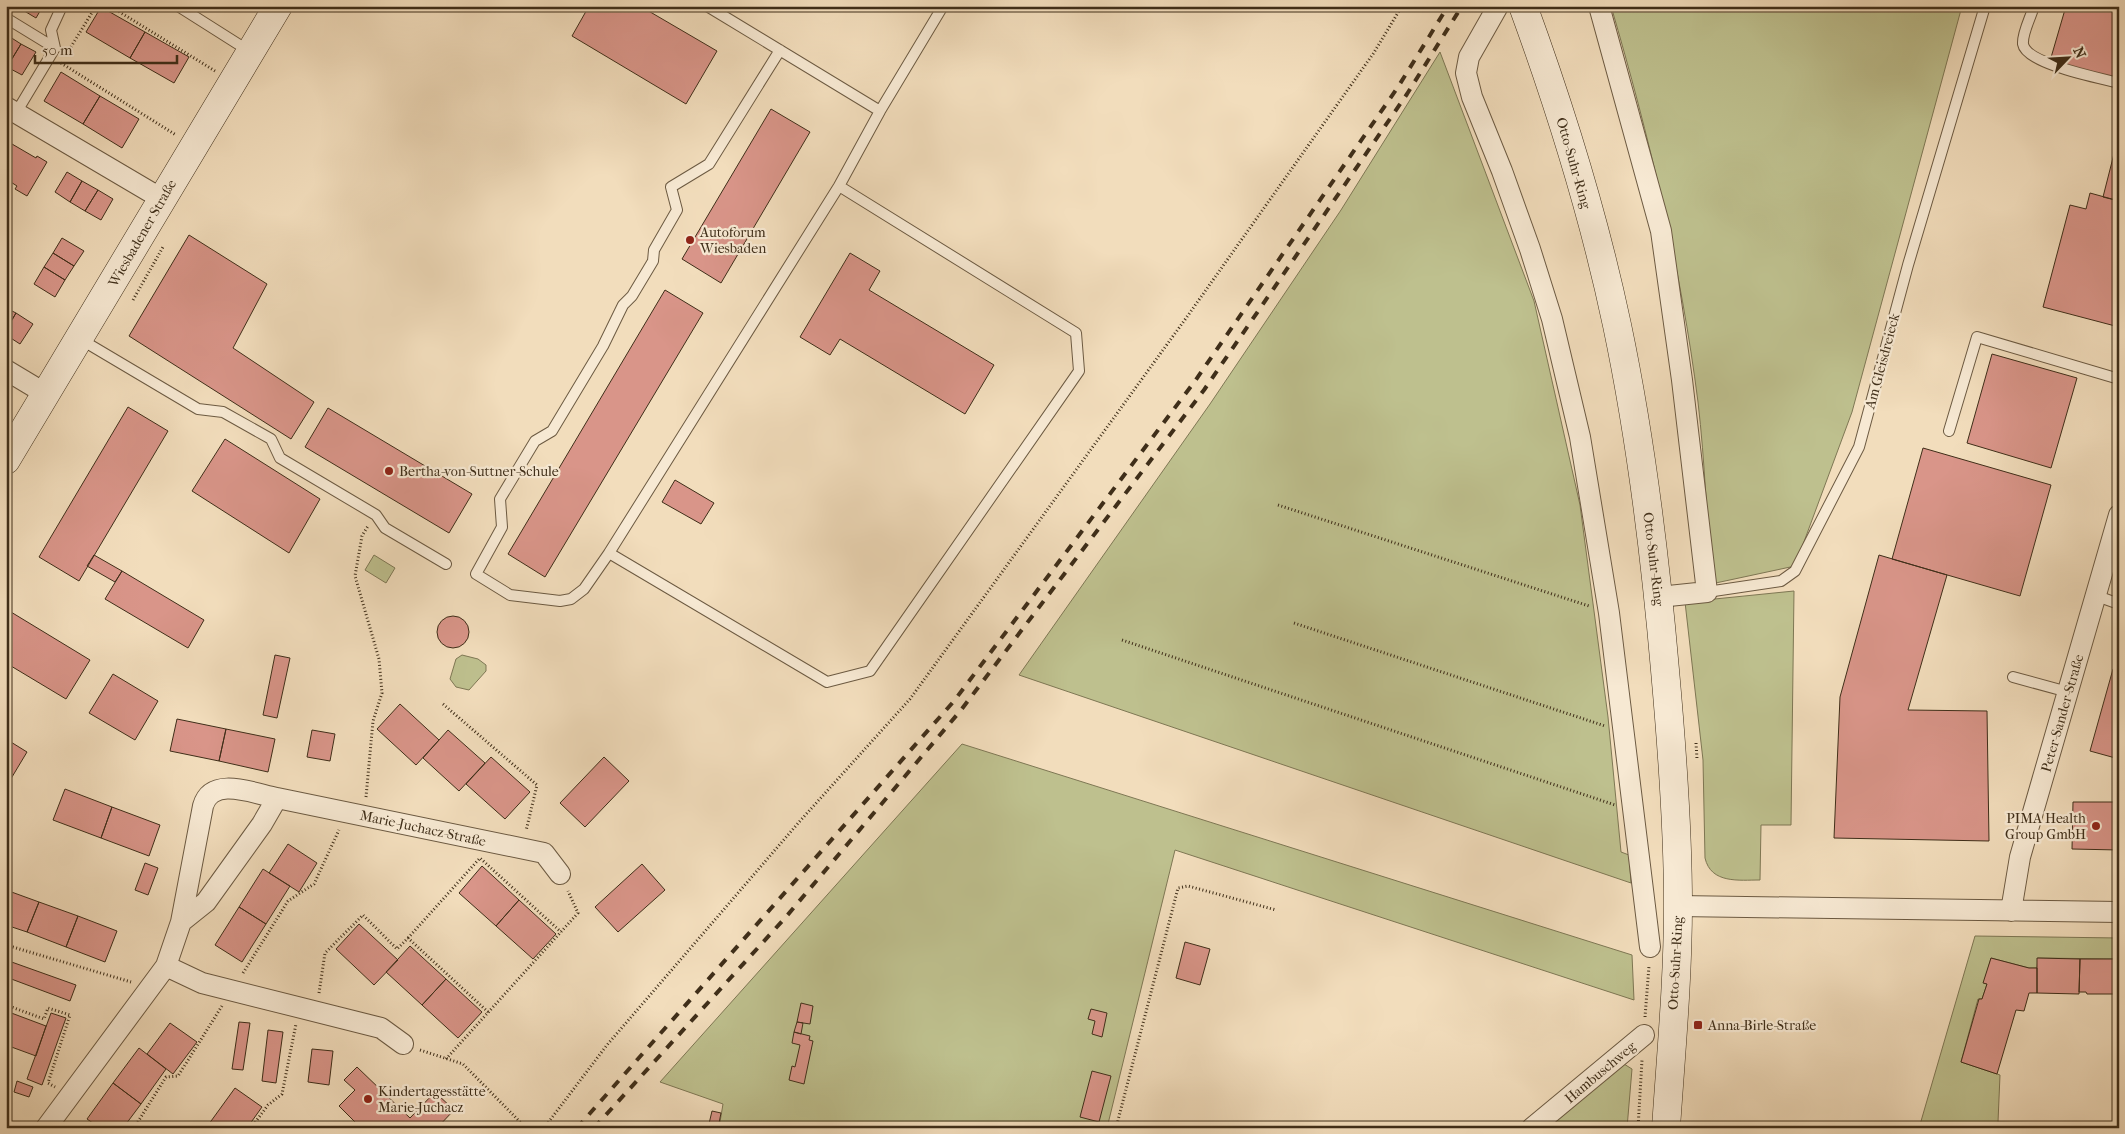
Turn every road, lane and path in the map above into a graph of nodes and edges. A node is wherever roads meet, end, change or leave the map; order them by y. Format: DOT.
graph roads {
  1 [pos="62,6"];
  2 [pos="96,6"];
  3 [pos="110,6"];
  4 [pos="178,6"];
  5 [pos="278,6"];
  6 [pos="707,6"];
  7 [pos="943,6"];
  8 [pos="1402,6"];
  9 [pos="1498,6"];
  10 [pos="1599,6"];
  11 [pos="1985,6"];
  12 [pos="2034,6"];
  13 [pos="1526,14"];
  14 [pos="6,18"];
  15 [pos="55,48"];
  16 [pos="780,50"];
  17 [pos="250,52"];
  18 [pos="61,63"];
  19 [pos="56,71"];
  20 [pos="232,82"];
  21 [pos="2119,83"];
  22 [pos="11,110"];
  23 [pos="880,111"];
  24 [pos="194,146"];
  25 [pos="840,186"];
  26 [pos="162,199"];
  27 [pos="80,339"];
  28 [pos="6,370"];
  29 [pos="2119,379"];
  30 [pos="46,394"];
  31 [pos="1950,431"];
  32 [pos="6,460"];
  33 [pos="1278,505"];
  34 [pos="2119,515"];
  35 [pos="376,516"];
  36 [pos="609,553"];
  37 [pos="446,564"];
  38 [pos="1708,592"];
  39 [pos="2097,596"];
  40 [pos="1659,598"];
  41 [pos="2119,604"];
  42 [pos="1609,613"];
  43 [pos="1294,623"];
  44 [pos="1122,640"];
  45 [pos="2013,677"];
  46 [pos="2068,692"];
  47 [pos="443,704"];
  48 [pos="1625,732"];
  49 [pos="277,798"];
  50 [pos="1632,811"];
  51 [pos="364,816"];
  52 [pos="521,849"];
  53 [pos="560,874"];
  54 [pos="1678,906"];
  55 [pos="1276,910"];
  56 [pos="2011,911"];
  57 [pos="2119,912"];
  58 [pos="181,922"];
  59 [pos="561,932"];
  60 [pos="408,938"];
  61 [pos="6,945"];
  62 [pos="1650,947"];
  63 [pos="166,966"];
  64 [pos="150,989"];
  65 [pos="6,1005"];
  66 [pos="308,1009"];
  67 [pos="488,1012"];
  68 [pos="1644,1035"];
  69 [pos="403,1044"];
  70 [pos="446,1058"];
  71 [pos="70,1096"];
  72 [pos="46,1128"];
  73 [pos="251,1128"];
  74 [pos="526,1128"];
  75 [pos="544,1128"];
  76 [pos="1116,1128"];
  77 [pos="1532,1128"];
  78 [pos="1638,1128"];
  79 [pos="1666,1128"];
  1 -- 15 [label="lane"];
  2 -- 18 [label="path"];
  3 -- 20 [label="path"];
  4 -- 17 [label="lane"];
  5 -- 17 [label="street, Wiesbadener Straße"];
  6 -- 16 [label="lane"];
  7 -- 23 [label="lane"];
  8 -- 75 [label="path"];
  9 -- 42 [label="street"];
  10 -- 38 [label="street"];
  11 -- 38 [label="lane, Am Gleisdreieck"];
  12 -- 21 [label="lane"];
  13 -- 40 [label="street, Otto-Suhr-Ring"];
  14 -- 15 [label="lane"];
  15 -- 22 [label="lane"];
  16 -- 23 [label="lane"];
  16 -- 36 [label="lane"];
  17 -- 20 [label="street, Wiesbadener Straße"];
  18 -- 19 [label="path"];
  18 -- 24 [label="path"];
  20 -- 24 [label="street, Wiesbadener Straße"];
  22 -- 26 [label="street"];
  23 -- 25 [label="lane"];
  24 -- 26 [label="street, Wiesbadener Straße"];
  25 -- 36 [label="lane"];
  25 -- 36 [label="lane"];
  26 -- 27 [label="street, Wiesbadener Straße"];
  27 -- 30 [label="street, Wiesbadener Straße"];
  27 -- 35 [label="lane"];
  28 -- 30 [label="street"];
  29 -- 31 [label="lane"];
  30 -- 32 [label="street, Wiesbadener Straße"];
  33 -- 42 [label="path"];
  34 -- 39 [label="street, Peter-Sander-Straße"];
  35 -- 37 [label="lane"];
  35 -- 51 [label="path"];
  38 -- 40 [label="street, Am Gleisdreieck"];
  39 -- 41 [label="lane"];
  39 -- 46 [label="street, Peter-Sander-Straße"];
  40 -- 54 [label="street, Otto-Suhr-Ring"];
  42 -- 48 [label="street"];
  43 -- 48 [label="path"];
  44 -- 50 [label="path"];
  45 -- 46 [label="lane"];
  46 -- 56 [label="street, Peter-Sander-Straße"];
  47 -- 52 [label="path"];
  48 -- 50 [label="street"];
  49 -- 51 [label="street, Marie-Juchacz-Straße"];
  49 -- 58 [label="street"];
  49 -- 58 [label="street, Marie-Juchacz-Straße"];
  50 -- 62 [label="street"];
  51 -- 52 [label="street, Marie-Juchacz-Straße"];
  52 -- 53 [label="street, Marie-Juchacz-Straße"];
  53 -- 59 [label="path"];
  54 -- 56 [label="street"];
  54 -- 79 [label="street, Otto-Suhr-Ring"];
  55 -- 76 [label="path"];
  56 -- 57 [label="street"];
  58 -- 63 [label="street, Marie-Juchacz-Straße"];
  59 -- 60 [label="path"];
  59 -- 67 [label="path"];
  60 -- 66 [label="path"];
  60 -- 67 [label="path"];
  61 -- 64 [label="path"];
  62 -- 68 [label="path"];
  63 -- 64 [label="street, Marie-Juchacz-Straße"];
  63 -- 66 [label="street"];
  64 -- 71 [label="street, Marie-Juchacz-Straße"];
  65 -- 71 [label="path"];
  66 -- 69 [label="street"];
  66 -- 73 [label="path"];
  67 -- 70 [label="path"];
  68 -- 77 [label="street, Hambuschweg"];
  68 -- 78 [label="path"];
  69 -- 70 [label="path"];
  70 -- 74 [label="path"];
  71 -- 72 [label="street, Marie-Juchacz-Straße"];
}
